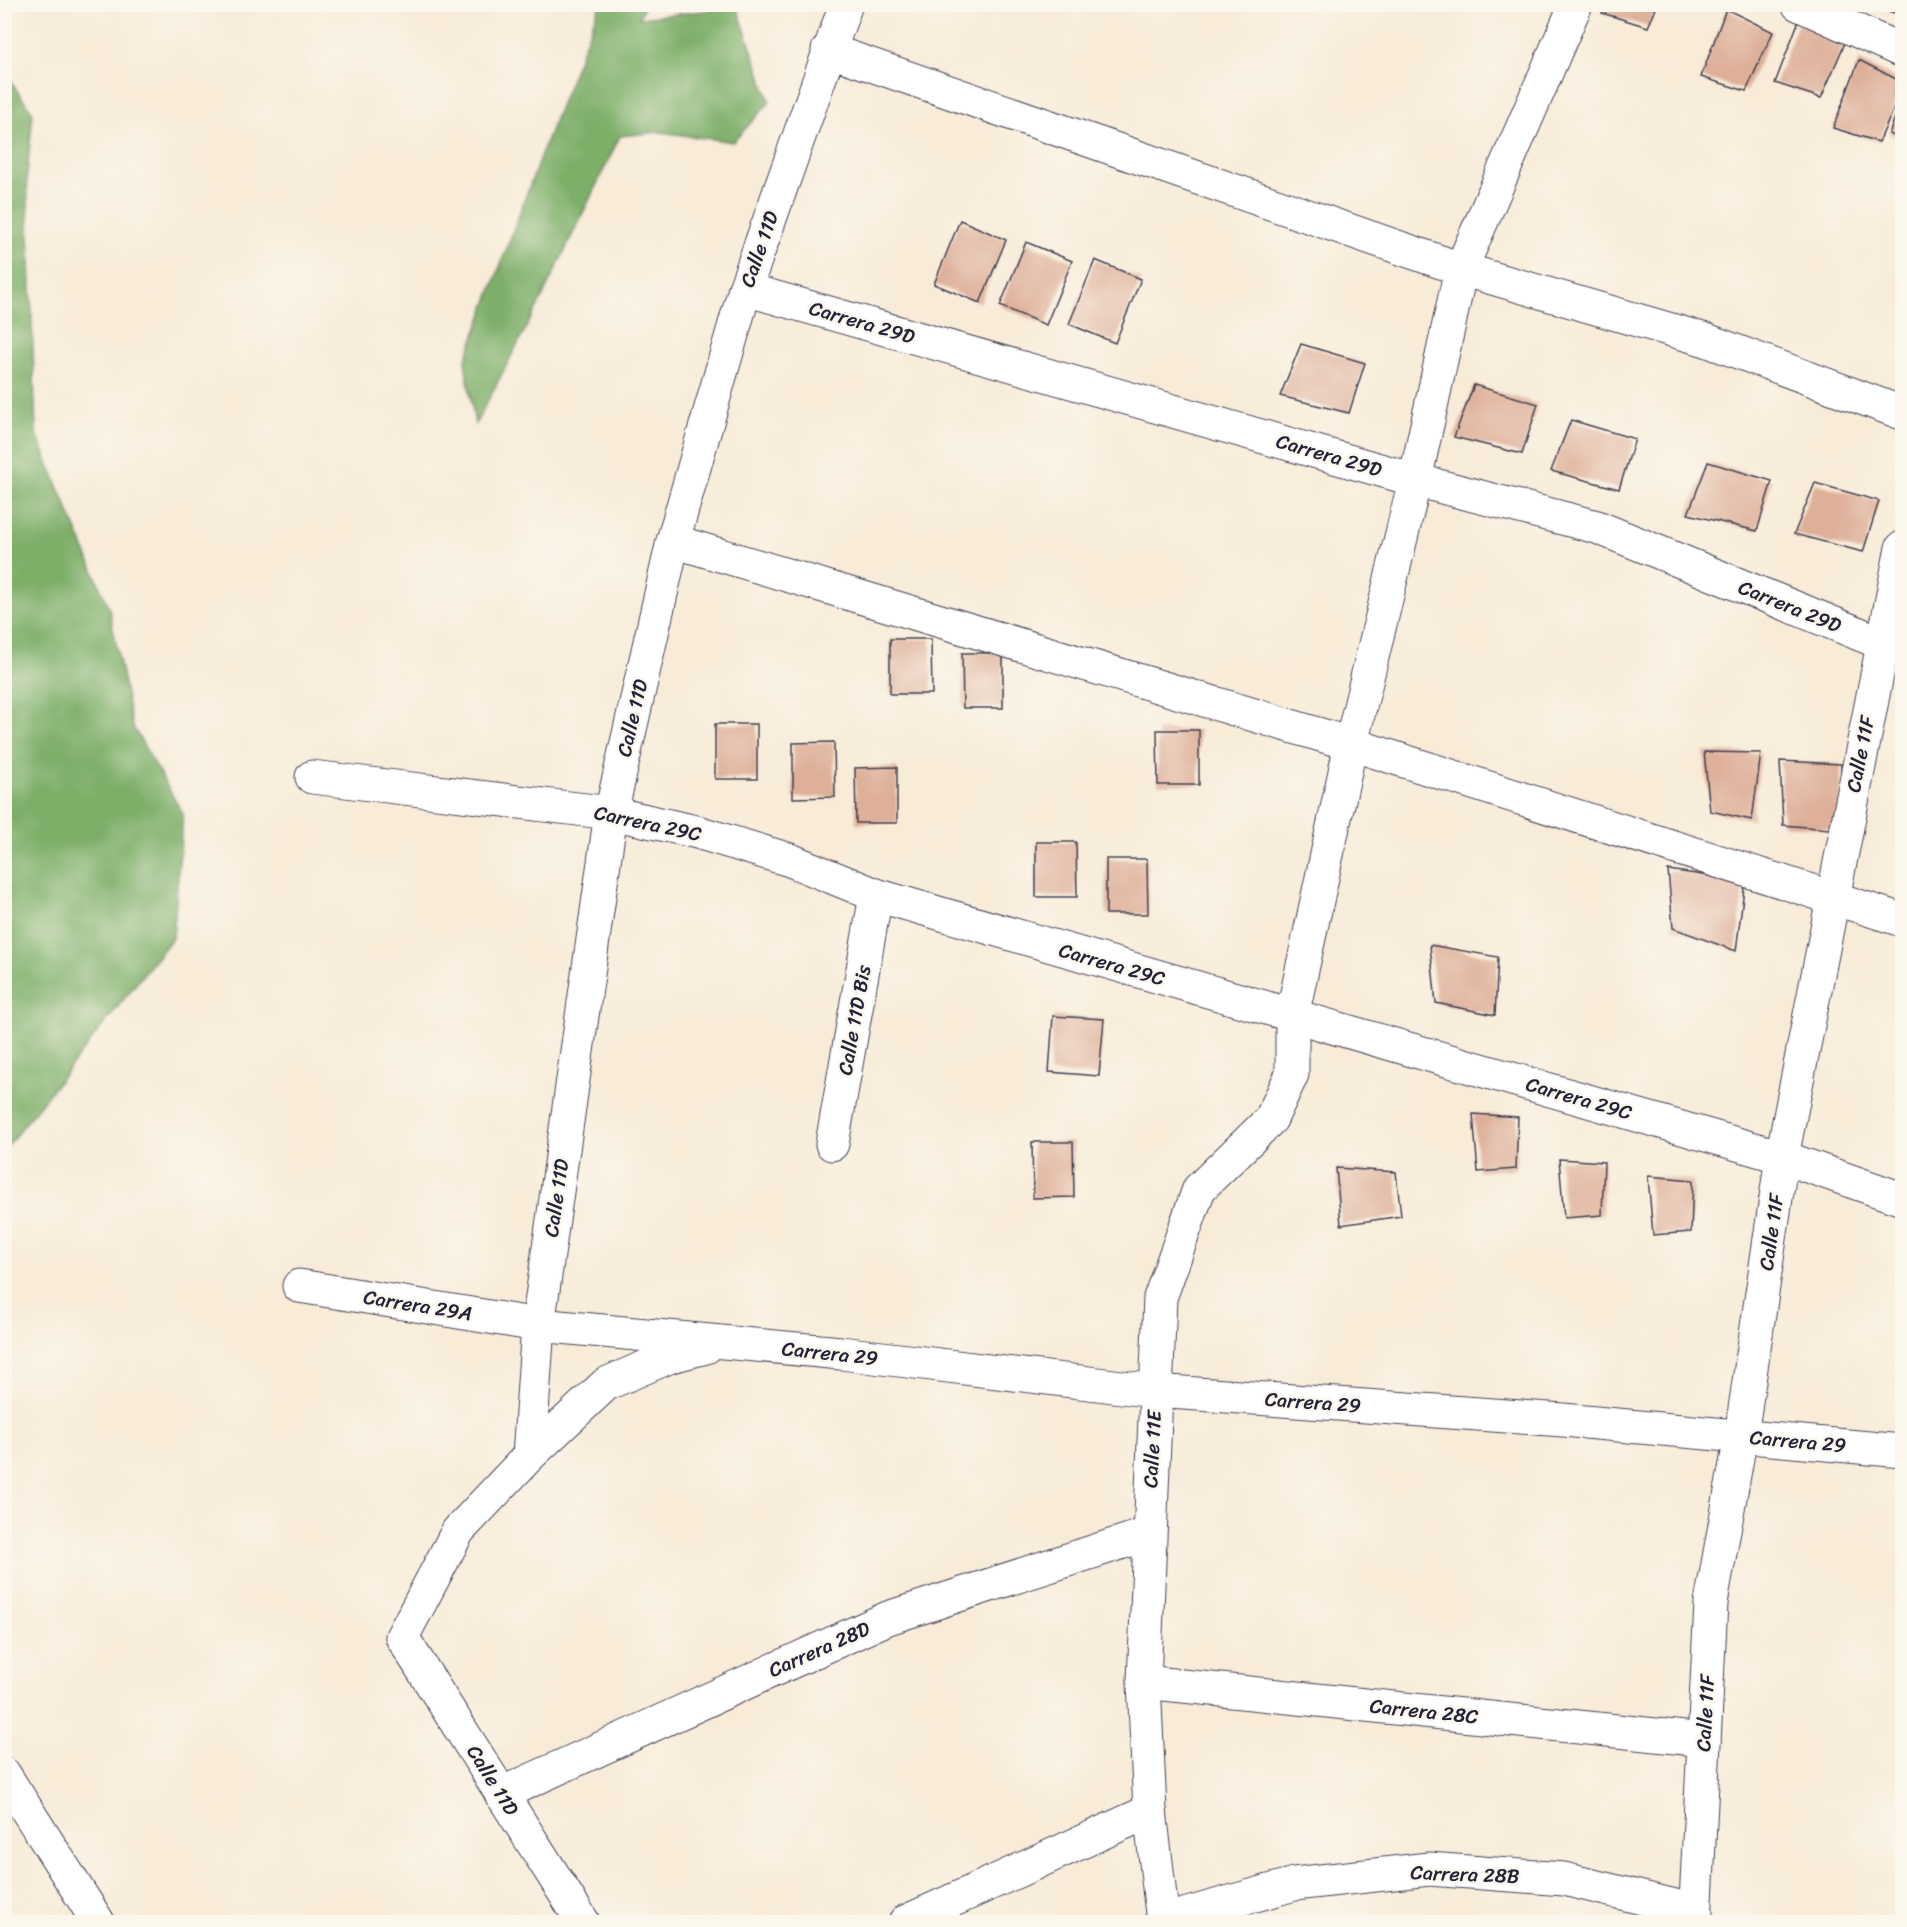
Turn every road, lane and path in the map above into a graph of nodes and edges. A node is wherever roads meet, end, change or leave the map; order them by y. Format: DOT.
graph roads {
  1 [pos="846,4"];
  2 [pos="1576,4"];
  3 [pos="1817,8"];
  4 [pos="828,50"];
  5 [pos="1902,51"];
  6 [pos="1461,269"];
  7 [pos="745,289"];
  8 [pos="1902,413"];
  9 [pos="1415,480"];
  10 [pos="673,541"];
  11 [pos="1902,548"];
  12 [pos="1892,648"];
  13 [pos="1351,744"];
  14 [pos="312,777"];
  15 [pos="611,813"];
  16 [pos="876,895"];
  17 [pos="1832,897"];
  18 [pos="1902,920"];
  19 [pos="1292,1016"];
  20 [pos="832,1144"];
  21 [pos="1782,1157"];
  22 [pos="1902,1198"];
  23 [pos="298,1286"];
  24 [pos="538,1325"];
  25 [pos="726,1342"];
  26 [pos="1155,1391"];
  27 [pos="1741,1436"];
  28 [pos="1902,1451"];
  29 [pos="529,1456"];
  30 [pos="1148,1534"];
  31 [pos="402,1637"];
  32 [pos="1144,1682"];
  33 [pos="1704,1740"];
  34 [pos="4,1774"];
  35 [pos="501,1794"];
  36 [pos="1150,1811"];
  37 [pos="1696,1917"];
  38 [pos="1163,1922"];
  39 [pos="98,1923"];
  40 [pos="583,1923"];
  41 [pos="904,1923"];
  1 -- 4 [label="street, Calle 11D"];
  2 -- 6 [label="street, Calle 11E"];
  3 -- 5 [label="street"];
  4 -- 6 [label="street"];
  4 -- 7 [label="street, Calle 11D"];
  6 -- 8 [label="street"];
  6 -- 9 [label="street, Calle 11E"];
  7 -- 9 [label="street, Carrera 29D"];
  7 -- 10 [label="street, Calle 11D"];
  9 -- 12 [label="street, Carrera 29D"];
  9 -- 13 [label="street, Calle 11E"];
  10 -- 13 [label="street"];
  10 -- 15 [label="street, Calle 11D"];
  11 -- 12 [label="street, Calle 11F"];
  12 -- 17 [label="street, Calle 11F"];
  13 -- 17 [label="street"];
  13 -- 19 [label="street, Calle 11E"];
  14 -- 15 [label="street, Carrera 29C"];
  15 -- 16 [label="street, Carrera 29C"];
  15 -- 24 [label="street, Calle 11D"];
  16 -- 19 [label="street, Carrera 29C"];
  16 -- 20 [label="street, Calle 11D Bis"];
  17 -- 18 [label="street"];
  17 -- 21 [label="street, Calle 11F"];
  19 -- 21 [label="street, Carrera 29C"];
  19 -- 26 [label="street, Calle 11E"];
  21 -- 22 [label="street, Carrera 29C"];
  21 -- 27 [label="street, Calle 11F"];
  23 -- 24 [label="street, Carrera 29A"];
  24 -- 25 [label="street, Carrera 29"];
  24 -- 29 [label="street, Calle 11D"];
  25 -- 26 [label="street, Carrera 29"];
  25 -- 29 [label="street, Carrera 29"];
  26 -- 27 [label="street, Carrera 29"];
  26 -- 30 [label="street, Calle 11E"];
  27 -- 28 [label="street, Carrera 29"];
  27 -- 33 [label="street, Calle 11F"];
  29 -- 31 [label="street, Carrera 29"];
  30 -- 32 [label="street, Calle 11E"];
  30 -- 35 [label="street, Carrera 28D"];
  31 -- 35 [label="street, Calle 11D"];
  32 -- 33 [label="street, Carrera 28C"];
  32 -- 36 [label="street, Calle 11E"];
  33 -- 37 [label="street, Calle 11F"];
  34 -- 39 [label="street"];
  35 -- 40 [label="street, Calle 11D"];
  36 -- 38 [label="street, Calle 11E"];
  36 -- 41 [label="street"];
  37 -- 38 [label="street, Carrera 28B"];
}
